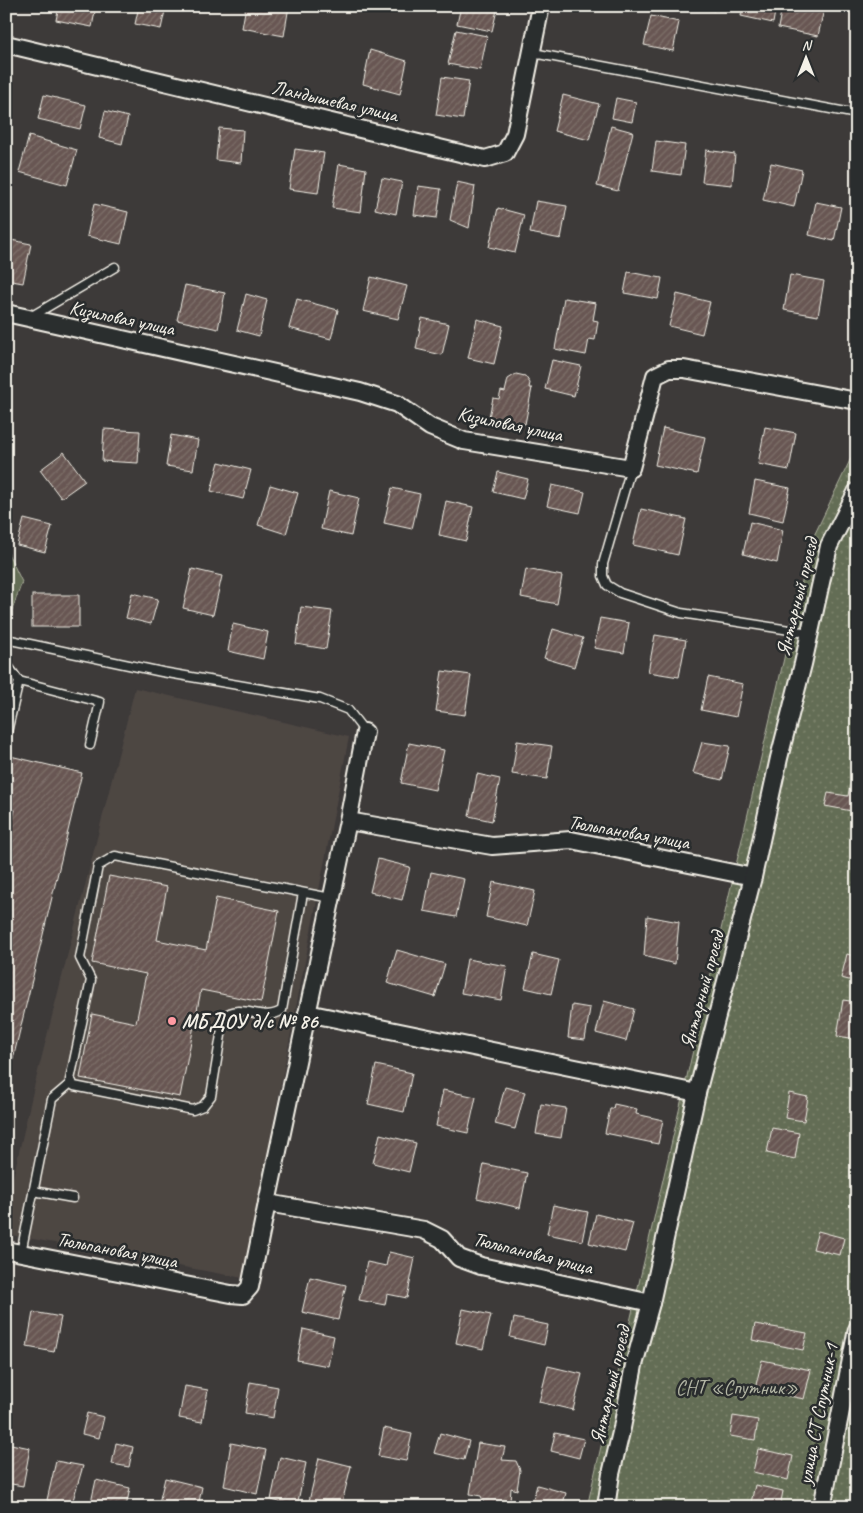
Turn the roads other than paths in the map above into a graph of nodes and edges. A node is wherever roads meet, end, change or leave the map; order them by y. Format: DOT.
graph roads {
  1 [pos="541,6"];
  2 [pos="6,44"];
  3 [pos="533,53"];
  4 [pos="857,114"];
  5 [pos="115,267"];
  6 [pos="6,313"];
  7 [pos="28,319"];
  8 [pos="857,401"];
  9 [pos="631,468"];
  10 [pos="857,491"];
  11 [pos="809,633"];
  12 [pos="6,639"];
  13 [pos="6,663"];
  14 [pos="19,681"];
  15 [pos="7,732"];
  16 [pos="364,732"];
  17 [pos="90,744"];
  18 [pos="348,821"];
  19 [pos="753,877"];
  20 [pos="303,893"];
  21 [pos="332,898"];
  22 [pos="306,1013"];
  23 [pos="72,1082"];
  24 [pos="697,1093"];
  25 [pos="34,1191"];
  26 [pos="73,1198"];
  27 [pos="267,1203"];
  28 [pos="14,1252"];
  29 [pos="651,1303"];
  30 [pos="857,1328"];
  31 [pos="606,1507"];
  32 [pos="822,1507"];
  1 -- 3 [label="street, Ландышевая улица"];
  2 -- 3 [label="street, Ландышевая улица"];
  3 -- 4 [label="lane"];
  5 -- 7 [label="lane"];
  6 -- 7 [label="street, Кизиловая улица"];
  7 -- 9 [label="street, Кизиловая улица"];
  8 -- 9 [label="street"];
  9 -- 11 [label="lane"];
  10 -- 11 [label="street, Янтарный проезд"];
  11 -- 19 [label="street, Янтарный проезд"];
  12 -- 16 [label="lane"];
  13 -- 14 [label="lane"];
  14 -- 15 [label="lane"];
  14 -- 17 [label="lane"];
  16 -- 18 [label="street, Тюльпановая улица"];
  18 -- 19 [label="street, Тюльпановая улица"];
  18 -- 21 [label="street, Тюльпановая улица"];
  19 -- 24 [label="street, Янтарный проезд"];
  20 -- 21 [label="lane"];
  20 -- 23 [label="lane"];
  20 -- 23 [label="lane"];
  21 -- 22 [label="street, Тюльпановая улица"];
  22 -- 24 [label="street"];
  22 -- 27 [label="street, Тюльпановая улица"];
  23 -- 25 [label="lane"];
  24 -- 29 [label="street, Янтарный проезд"];
  25 -- 26 [label="lane"];
  25 -- 28 [label="lane"];
  27 -- 28 [label="street, Тюльпановая улица"];
  27 -- 29 [label="street, Тюльпановая улица"];
  29 -- 31 [label="street, Янтарный проезд"];
  30 -- 32 [label="street, улица СТ Спутник-1"];
}
